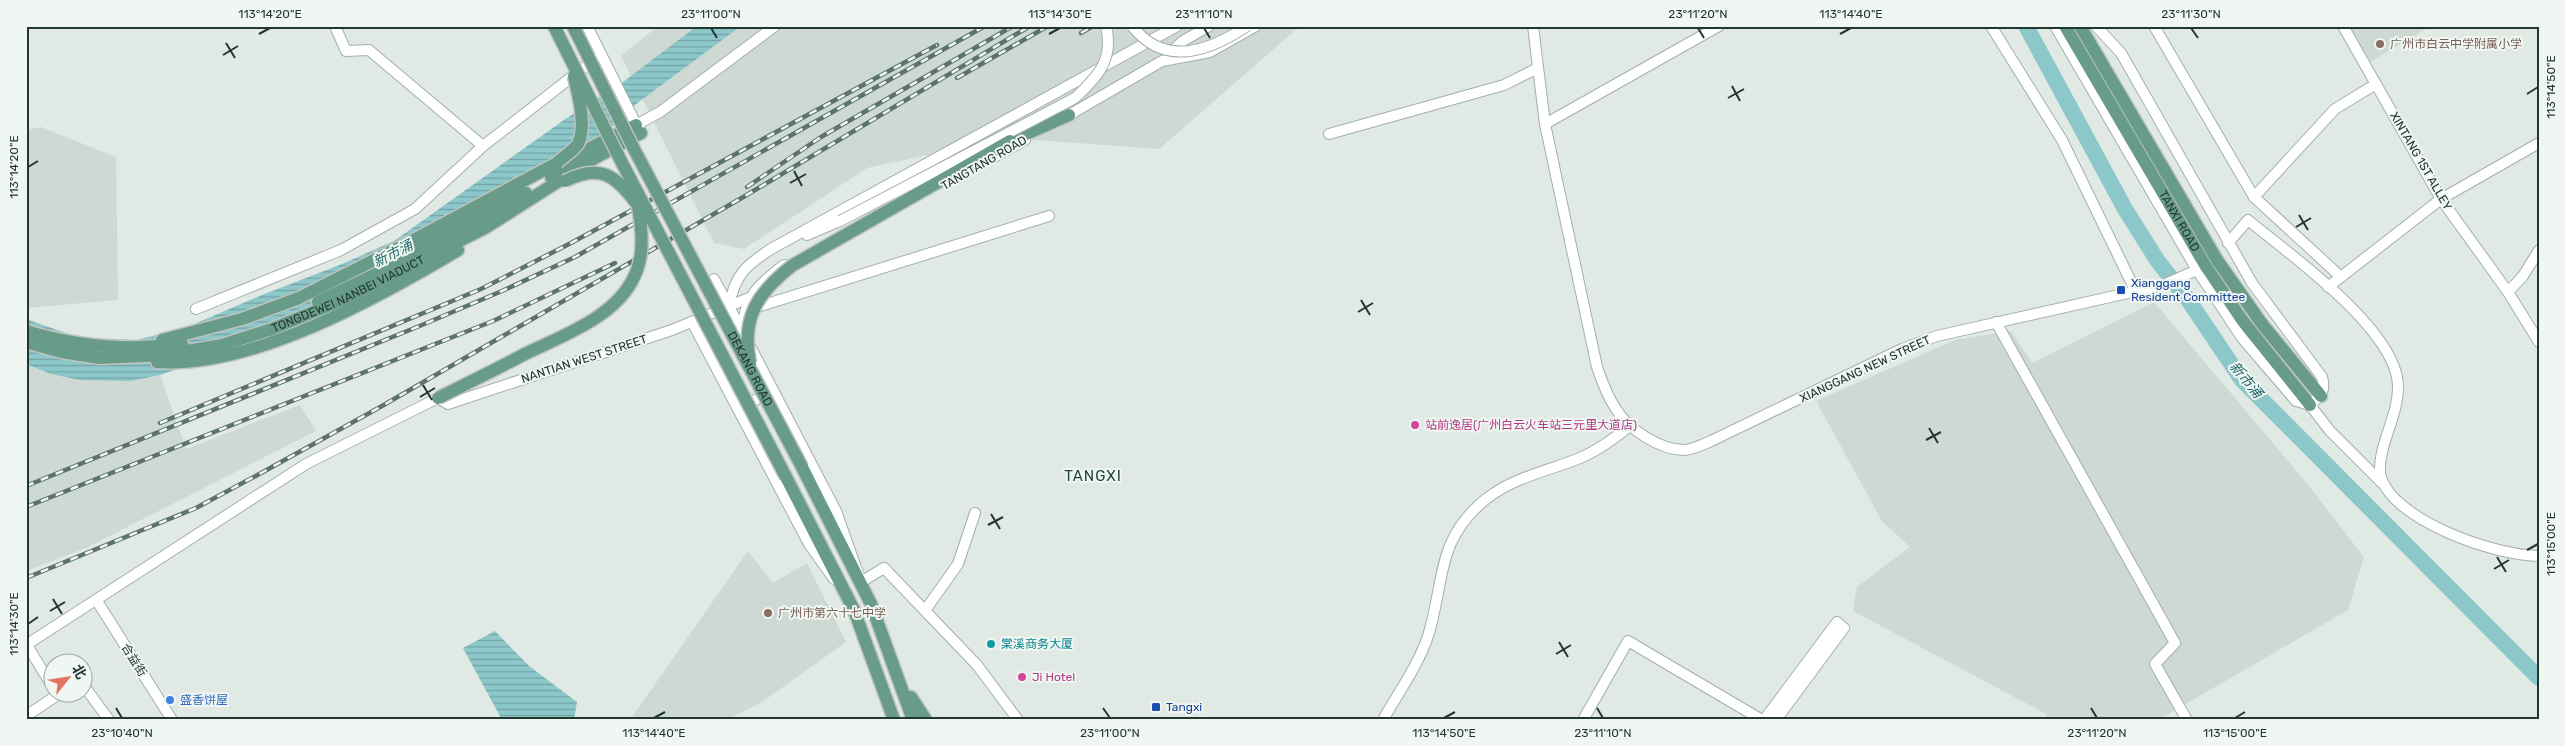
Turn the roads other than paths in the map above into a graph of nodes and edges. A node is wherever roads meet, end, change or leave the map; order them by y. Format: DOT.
graph roads {
  1 [pos="335,26"];
  2 [pos="554,26"];
  3 [pos="573,26"];
  4 [pos="587,26"];
  5 [pos="775,26"];
  6 [pos="1106,26"];
  7 [pos="1132,26"];
  8 [pos="1177,26"];
  9 [pos="1209,26"];
  10 [pos="1247,26"];
  11 [pos="1256,26"];
  12 [pos="1533,26"];
  13 [pos="1720,26"];
  14 [pos="1991,26"];
  15 [pos="2055,26"];
  16 [pos="2065,26"];
  17 [pos="2080,26"];
  18 [pos="2096,26"];
  19 [pos="2154,26"];
  20 [pos="2343,26"];
  21 [pos="600,55"];
  22 [pos="570,59"];
  23 [pos="1162,61"];
  24 [pos="1538,68"];
  25 [pos="1097,70"];
  26 [pos="2376,84"];
  27 [pos="1108,92"];
  28 [pos="1069,115"];
  29 [pos="1545,124"];
  30 [pos="636,125"];
  31 [pos="1329,134"];
  32 [pos="2539,143"];
  33 [pos="482,146"];
  34 [pos="2254,197"];
  35 [pos="2441,200"];
  36 [pos="638,206"];
  37 [pos="1049,216"];
  38 [pos="482,224"];
  39 [pos="662,240"];
  40 [pos="2228,243"];
  41 [pos="771,249"];
  42 [pos="2539,250"];
  43 [pos="2197,270"];
  44 [pos="2341,277"];
  45 [pos="714,279"];
  46 [pos="2328,287"];
  47 [pos="2136,292"];
  48 [pos="2508,292"];
  49 [pos="751,297"];
  50 [pos="196,309"];
  51 [pos="731,310"];
  52 [pos="744,311"];
  53 [pos="692,322"];
  54 [pos="1996,322"];
  55 [pos="742,330"];
  56 [pos="26,331"];
  57 [pos="26,342"];
  58 [pos="2539,342"];
  59 [pos="128,348"];
  60 [pos="100,358"];
  61 [pos="758,384"];
  62 [pos="773,390"];
  63 [pos="2321,396"];
  64 [pos="438,398"];
  65 [pos="2310,405"];
  66 [pos="738,410"];
  67 [pos="1631,425"];
  68 [pos="2383,484"];
  69 [pos="974,513"];
  70 [pos="2539,556"];
  71 [pos="861,582"];
  72 [pos="845,592"];
  73 [pos="97,601"];
  74 [pos="926,610"];
  75 [pos="27,645"];
  76 [pos="42,670"];
  77 [pos="899,677"];
  78 [pos="882,685"];
  79 [pos="92,696"];
  80 [pos="43,704"];
  81 [pos="26,716"];
  82 [pos="110,720"];
  83 [pos="172,720"];
  84 [pos="888,720"];
  85 [pos="894,720"];
  86 [pos="913,720"];
  87 [pos="926,720"];
  88 [pos="1018,720"];
  89 [pos="1383,720"];
  90 [pos="1583,720"];
  91 [pos="1763,720"];
  92 [pos="1776,720"];
  93 [pos="2187,720"];
  1 -- 33 [label="street"];
  2 -- 22 [label="main road, DEKANG ROAD, bridge"];
  3 -- 61 [label="main road, DEKANG ROAD, bridge"];
  4 -- 21 [label="street"];
  5 -- 30 [label="street"];
  6 -- 41 [label="street, bridge"];
  7 -- 10 [label="street, bridge"];
  8 -- 25 [label="street"];
  9 -- 23 [label="street"];
  11 -- 23 [label="street, TANGTANG ROAD"];
  12 -- 24 [label="street, XIANGGANG NEW STREET"];
  13 -- 29 [label="street"];
  14 -- 47 [label="street"];
  15 -- 43 [label="street"];
  16 -- 65 [label="main road, TANXI ROAD"];
  17 -- 63 [label="main road, TANXI ROAD"];
  18 -- 40 [label="street"];
  19 -- 34 [label="street"];
  20 -- 26 [label="street, XINTANG 1ST ALLEY"];
  21 -- 30 [label="street"];
  21 -- 33 [label="street"];
  22 -- 39 [label="main road, DEKANG ROAD, bridge"];
  22 -- 59 [label="main road, bridge"];
  23 -- 27 [label="street, TANGTANG ROAD"];
  24 -- 29 [label="street, XIANGGANG NEW STREET"];
  24 -- 31 [label="street"];
  25 -- 27 [label="street"];
  25 -- 41 [label="street"];
  26 -- 34 [label="street"];
  26 -- 35 [label="street, XINTANG 1ST ALLEY"];
  27 -- 28 [label="street, TANGTANG ROAD"];
  28 -- 49 [label="street, TANGTANG ROAD"];
  28 -- 61 [label="main road, bridge"];
  29 -- 67 [label="street, XIANGGANG NEW STREET"];
  30 -- 38 [label="main road, TONGDEWEI NANBEI VIADUCT"];
  32 -- 35 [label="street"];
  33 -- 50 [label="street"];
  34 -- 44 [label="street"];
  35 -- 44 [label="street"];
  35 -- 48 [label="street, XINTANG 1ST ALLEY"];
  36 -- 39 [label="main road, bridge"];
  36 -- 60 [label="main road, bridge"];
  36 -- 64 [label="main road, bridge"];
  37 -- 52 [label="street"];
  38 -- 59 [label="main road, TONGDEWEI NANBEI VIADUCT"];
  38 -- 60 [label="main road, TONGDEWEI NANBEI VIADUCT"];
  39 -- 72 [label="main road, DEKANG ROAD, bridge"];
  40 -- 46 [label="street"];
  40 -- 63 [label="street"];
  41 -- 51 [label="street"];
  42 -- 48 [label="street"];
  43 -- 47 [label="street, XIANGGANG NEW STREET"];
  43 -- 65 [label="street"];
  44 -- 46 [label="street"];
  45 -- 51 [label="street"];
  46 -- 68 [label="street"];
  47 -- 54 [label="street, XIANGGANG NEW STREET"];
  48 -- 58 [label="street, XINTANG 1ST ALLEY"];
  49 -- 51 [label="street"];
  49 -- 52 [label="street, TANGTANG ROAD"];
  51 -- 52 [label="street"];
  51 -- 53 [label="street, NANTIAN WEST STREET"];
  51 -- 55 [label="street"];
  52 -- 55 [label="street, TANGTANG ROAD"];
  53 -- 64 [label="street, NANTIAN WEST STREET"];
  53 -- 66 [label="street"];
  54 -- 67 [label="street, XIANGGANG NEW STREET"];
  54 -- 93 [label="street"];
  55 -- 62 [label="street"];
  56 -- 59 [label="main road, TONGDEWEI NANBEI VIADUCT"];
  57 -- 60 [label="main road, TONGDEWEI NANBEI VIADUCT"];
  61 -- 71 [label="main road, DEKANG ROAD, bridge"];
  62 -- 66 [label="street"];
  62 -- 71 [label="street"];
  63 -- 65 [label="street"];
  64 -- 73 [label="street"];
  65 -- 68 [label="street"];
  66 -- 72 [label="street"];
  67 -- 89 [label="street"];
  68 -- 70 [label="street"];
  69 -- 74 [label="street"];
  71 -- 74 [label="street"];
  71 -- 77 [label="main road, DEKANG ROAD"];
  72 -- 78 [label="main road, DEKANG ROAD"];
  73 -- 75 [label="street"];
  73 -- 83 [label="street, 合益街"];
  74 -- 88 [label="street"];
  75 -- 76 [label="street"];
  77 -- 86 [label="main road, DEKANG ROAD"];
  77 -- 87 [label="main road"];
  78 -- 84 [label="main road"];
  78 -- 85 [label="main road, DEKANG ROAD"];
  79 -- 82 [label="street"];
  80 -- 81 [label="street"];
  90 -- 91 [label="street"];
  91 -- 92 [label="street"];
}
